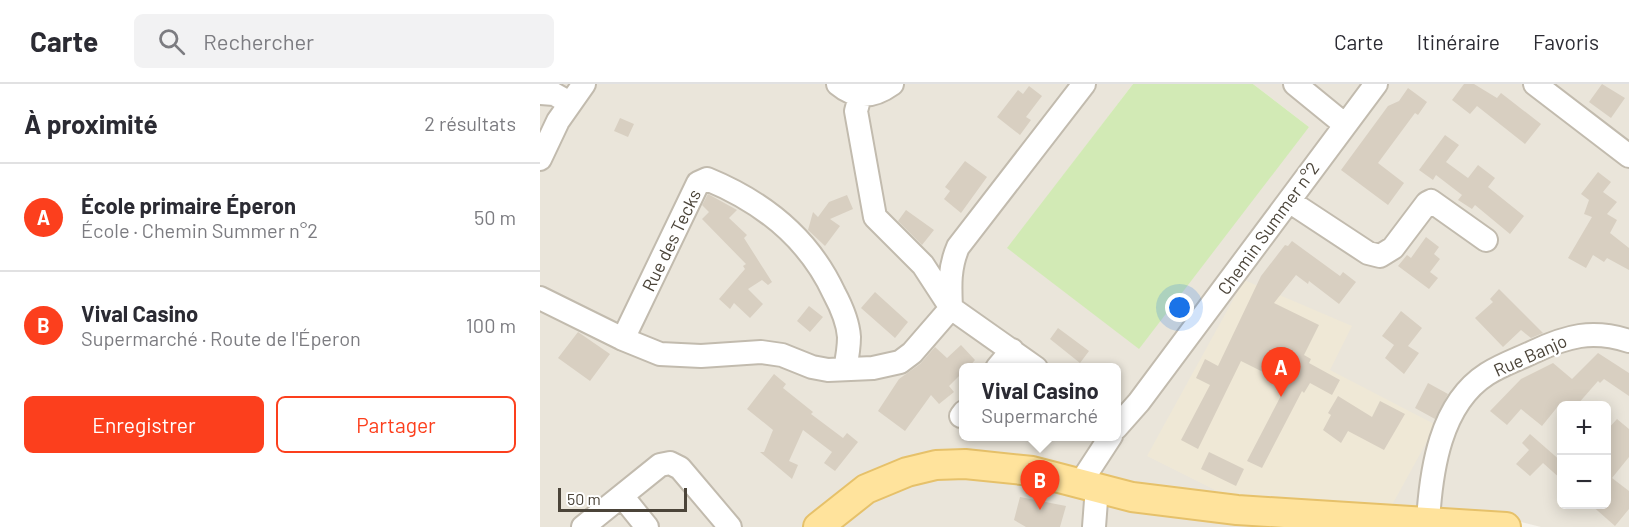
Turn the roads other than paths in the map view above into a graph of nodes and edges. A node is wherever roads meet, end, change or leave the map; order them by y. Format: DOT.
graph roads {
  1 [pos="584,84"];
  2 [pos="838,84"];
  3 [pos="892,84"];
  4 [pos="1084,84"];
  5 [pos="1295,84"];
  6 [pos="1376,84"];
  7 [pos="1534,84"];
  8 [pos="540,93"];
  9 [pos="860,96"];
  10 [pos="570,103"];
  11 [pos="1344,124"];
  12 [pos="1629,156"];
  13 [pos="540,159"];
  14 [pos="1288,201"];
  15 [pos="1486,240"];
  16 [pos="540,298"];
  17 [pos="951,308"];
  18 [pos="623,339"];
  19 [pos="1629,341"];
  20 [pos="1012,350"];
  21 [pos="1001,363"];
  22 [pos="1029,363"];
  23 [pos="846,369"];
  24 [pos="1121,422"];
  25 [pos="1109,441"];
  26 [pos="1089,484"];
  27 [pos="622,496"];
  28 [pos="1428,521"];
  29 [pos="1350,523"];
  30 [pos="583,527"];
  31 [pos="647,527"];
  32 [pos="730,527"];
  33 [pos="818,527"];
  34 [pos="1094,527"];
  35 [pos="1506,527"];
  1 -- 10 [label="street"];
  2 -- 9 [label="street"];
  3 -- 9 [label="street"];
  4 -- 17 [label="street"];
  5 -- 11 [label="street"];
  6 -- 11 [label="street, Chemin Summer n°2"];
  7 -- 12 [label="street"];
  8 -- 10 [label="street"];
  9 -- 17 [label="street"];
  10 -- 13 [label="street"];
  11 -- 14 [label="street, Chemin Summer n°2"];
  14 -- 15 [label="street"];
  14 -- 24 [label="street, Chemin Summer n°2"];
  16 -- 18 [label="street"];
  17 -- 20 [label="street"];
  17 -- 23 [label="street"];
  18 -- 23 [label="street"];
  18 -- 23 [label="street, Rue des Tecks"];
  19 -- 28 [label="street, Rue Banjo"];
  20 -- 21 [label="street"];
  20 -- 22 [label="street"];
  25 -- 26 [label="street"];
  26 -- 29 [label="main road"];
  26 -- 33 [label="main road"];
  26 -- 34 [label="street"];
  27 -- 30 [label="street"];
  27 -- 31 [label="street"];
  27 -- 32 [label="street"];
  28 -- 29 [label="main road"];
  28 -- 35 [label="main road"];
}
